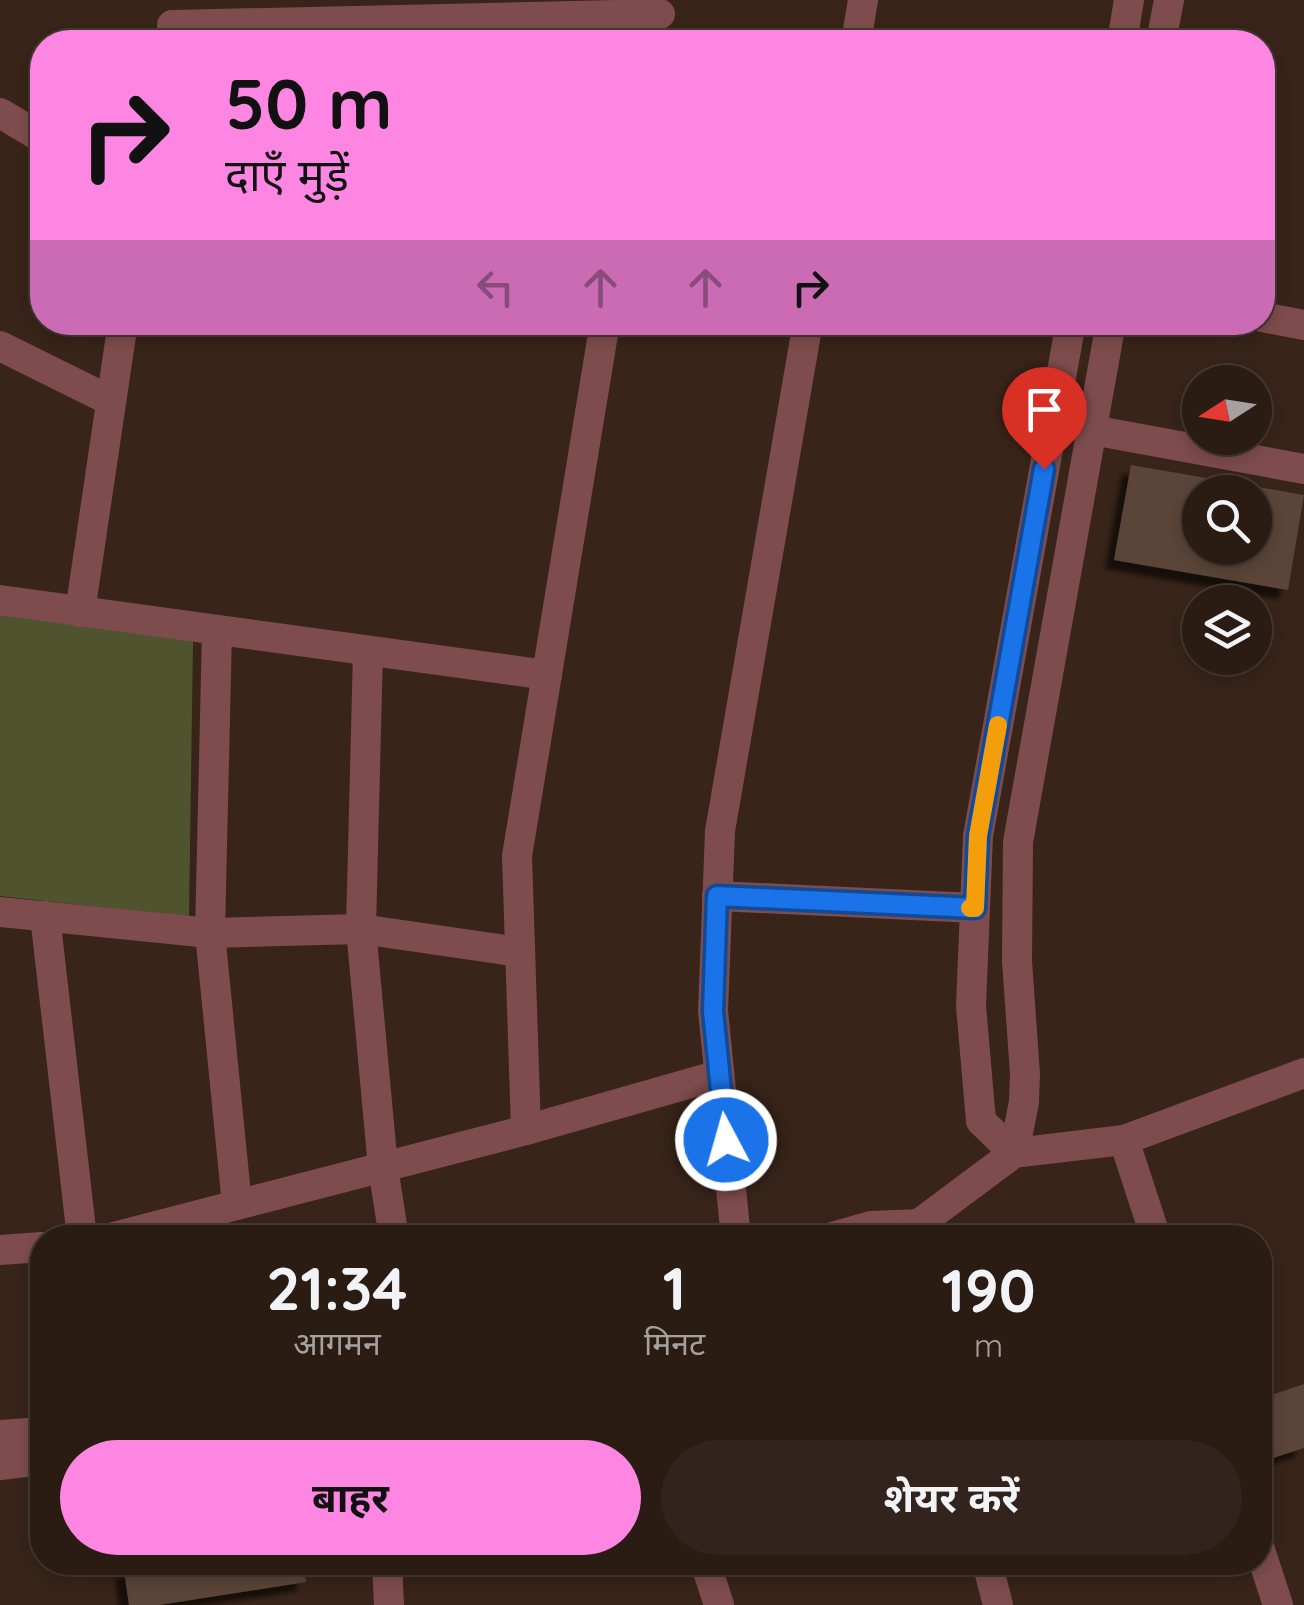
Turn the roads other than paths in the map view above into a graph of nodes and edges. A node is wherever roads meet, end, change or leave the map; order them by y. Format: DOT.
graph roads {
  1 [pos="863,0"];
  2 [pos="1130,0"];
  3 [pos="1169,0"];
  4 [pos="486,9"];
  5 [pos="322,11"];
  6 [pos="659,19"];
  7 [pos="173,22"];
  8 [pos="858,30"];
  9 [pos="1124,30"];
  10 [pos="1163,30"];
  11 [pos="0,113"];
  12 [pos="30,131"];
  13 [pos="1275,319"];
  14 [pos="1304,325"];
  15 [pos="121,335"];
  16 [pos="602,335"];
  17 [pos="806,335"];
  18 [pos="1069,335"];
  19 [pos="1109,335"];
  20 [pos="0,346"];
  21 [pos="112,401"];
  22 [pos="1092,430"];
  23 [pos="1304,469"];
  24 [pos="0,600"];
  25 [pos="80,612"];
  26 [pos="217,630"];
  27 [pos="368,652"];
  28 [pos="547,675"];
  29 [pos="717,896"];
  30 [pos="975,908"];
  31 [pos="0,912"];
  32 [pos="44,916"];
  33 [pos="361,929"];
  34 [pos="210,933"];
  35 [pos="520,952"];
  36 [pos="1304,1074"];
  37 [pos="719,1075"];
  38 [pos="526,1130"];
  39 [pos="1124,1140"];
  40 [pos="1014,1153"];
  41 [pos="384,1167"];
  42 [pos="236,1205"];
  43 [pos="80,1225"];
  44 [pos="160,1225"];
  45 [pos="392,1225"];
  46 [pos="735,1225"];
  47 [pos="919,1225"];
  48 [pos="1152,1225"];
  49 [pos="30,1248"];
  50 [pos="0,1250"];
  51 [pos="30,1433"];
  52 [pos="0,1435"];
  53 [pos="30,1461"];
  54 [pos="0,1465"];
  55 [pos="388,1575"];
  56 [pos="709,1575"];
  57 [pos="990,1575"];
  58 [pos="1268,1575"];
  59 [pos="388,1605"];
  60 [pos="719,1605"];
  61 [pos="998,1605"];
  62 [pos="1278,1605"];
  1 -- 8 [label="street"];
  2 -- 9 [label="street"];
  3 -- 10 [label="street"];
  4 -- 5 [label="street"];
  4 -- 6 [label="street"];
  5 -- 7 [label="street"];
  11 -- 12 [label="street"];
  13 -- 14 [label="street"];
  15 -- 21 [label="street"];
  16 -- 28 [label="street"];
  17 -- 29 [label="street"];
  18 -- 30 [label="street"];
  19 -- 22 [label="street"];
  20 -- 21 [label="street"];
  21 -- 25 [label="street"];
  22 -- 23 [label="street"];
  22 -- 40 [label="street"];
  24 -- 25 [label="street"];
  25 -- 26 [label="street"];
  26 -- 27 [label="street"];
  26 -- 34 [label="street"];
  27 -- 28 [label="street"];
  27 -- 33 [label="street"];
  28 -- 35 [label="street"];
  29 -- 30 [label="street"];
  29 -- 37 [label="street"];
  30 -- 40 [label="street"];
  31 -- 32 [label="street"];
  32 -- 34 [label="street"];
  32 -- 43 [label="street"];
  33 -- 34 [label="street"];
  33 -- 35 [label="street"];
  33 -- 41 [label="street"];
  34 -- 42 [label="street"];
  35 -- 38 [label="street"];
  36 -- 39 [label="street"];
  37 -- 38 [label="street"];
  37 -- 46 [label="street"];
  38 -- 41 [label="street"];
  39 -- 40 [label="street"];
  39 -- 48 [label="street"];
  40 -- 47 [label="street"];
  41 -- 42 [label="street"];
  41 -- 45 [label="street"];
  42 -- 44 [label="street"];
  49 -- 50 [label="street"];
  51 -- 52 [label="street"];
  53 -- 54 [label="street"];
  55 -- 59 [label="street"];
  56 -- 60 [label="street"];
  57 -- 61 [label="street"];
  58 -- 62 [label="street"];
}
